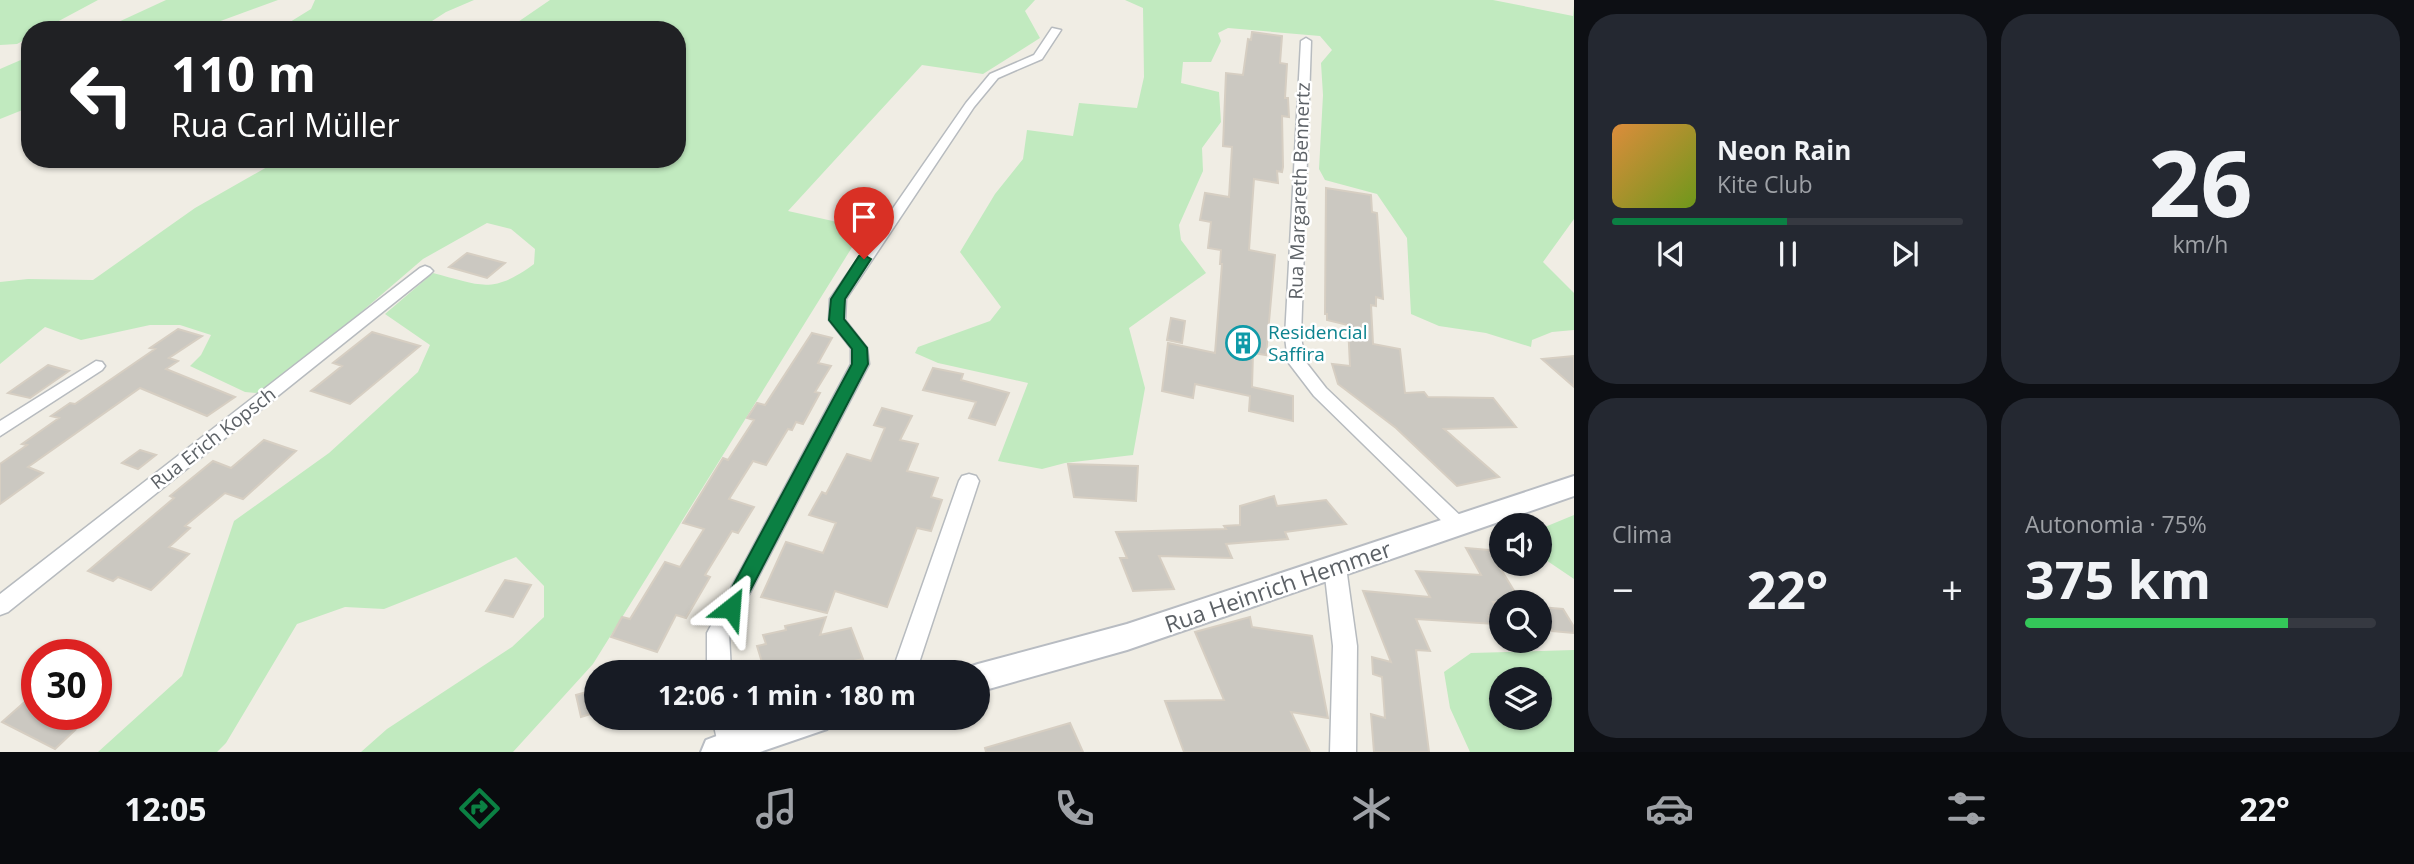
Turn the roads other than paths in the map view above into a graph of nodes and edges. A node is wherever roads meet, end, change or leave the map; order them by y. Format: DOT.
graph roads {
  1 [pos="1056,30"];
  2 [pos="1306,41"];
  3 [pos="425,271"];
  4 [pos="96,366"];
  5 [pos="0,430"];
  6 [pos="969,481"];
  7 [pos="1574,486"];
  8 [pos="1459,526"];
  9 [pos="1335,567"];
  10 [pos="0,606"];
  11 [pos="719,660"];
  12 [pos="908,660"];
  13 [pos="990,675"];
  14 [pos="764,730"];
  15 [pos="725,739"];
  16 [pos="1343,752"];
  1 -- 11 [label="street"];
  2 -- 8 [label="street, Rua Margareth Bennertz"];
  3 -- 10 [label="street, Rua Erich Kopsch"];
  4 -- 5 [label="street"];
  6 -- 12 [label="street"];
  7 -- 8 [label="street, Rua Heinrich Hemmer"];
  8 -- 9 [label="street, Rua Heinrich Hemmer"];
  9 -- 13 [label="street, Rua Heinrich Hemmer"];
  9 -- 16 [label="street"];
  14 -- 15 [label="street"];
}
